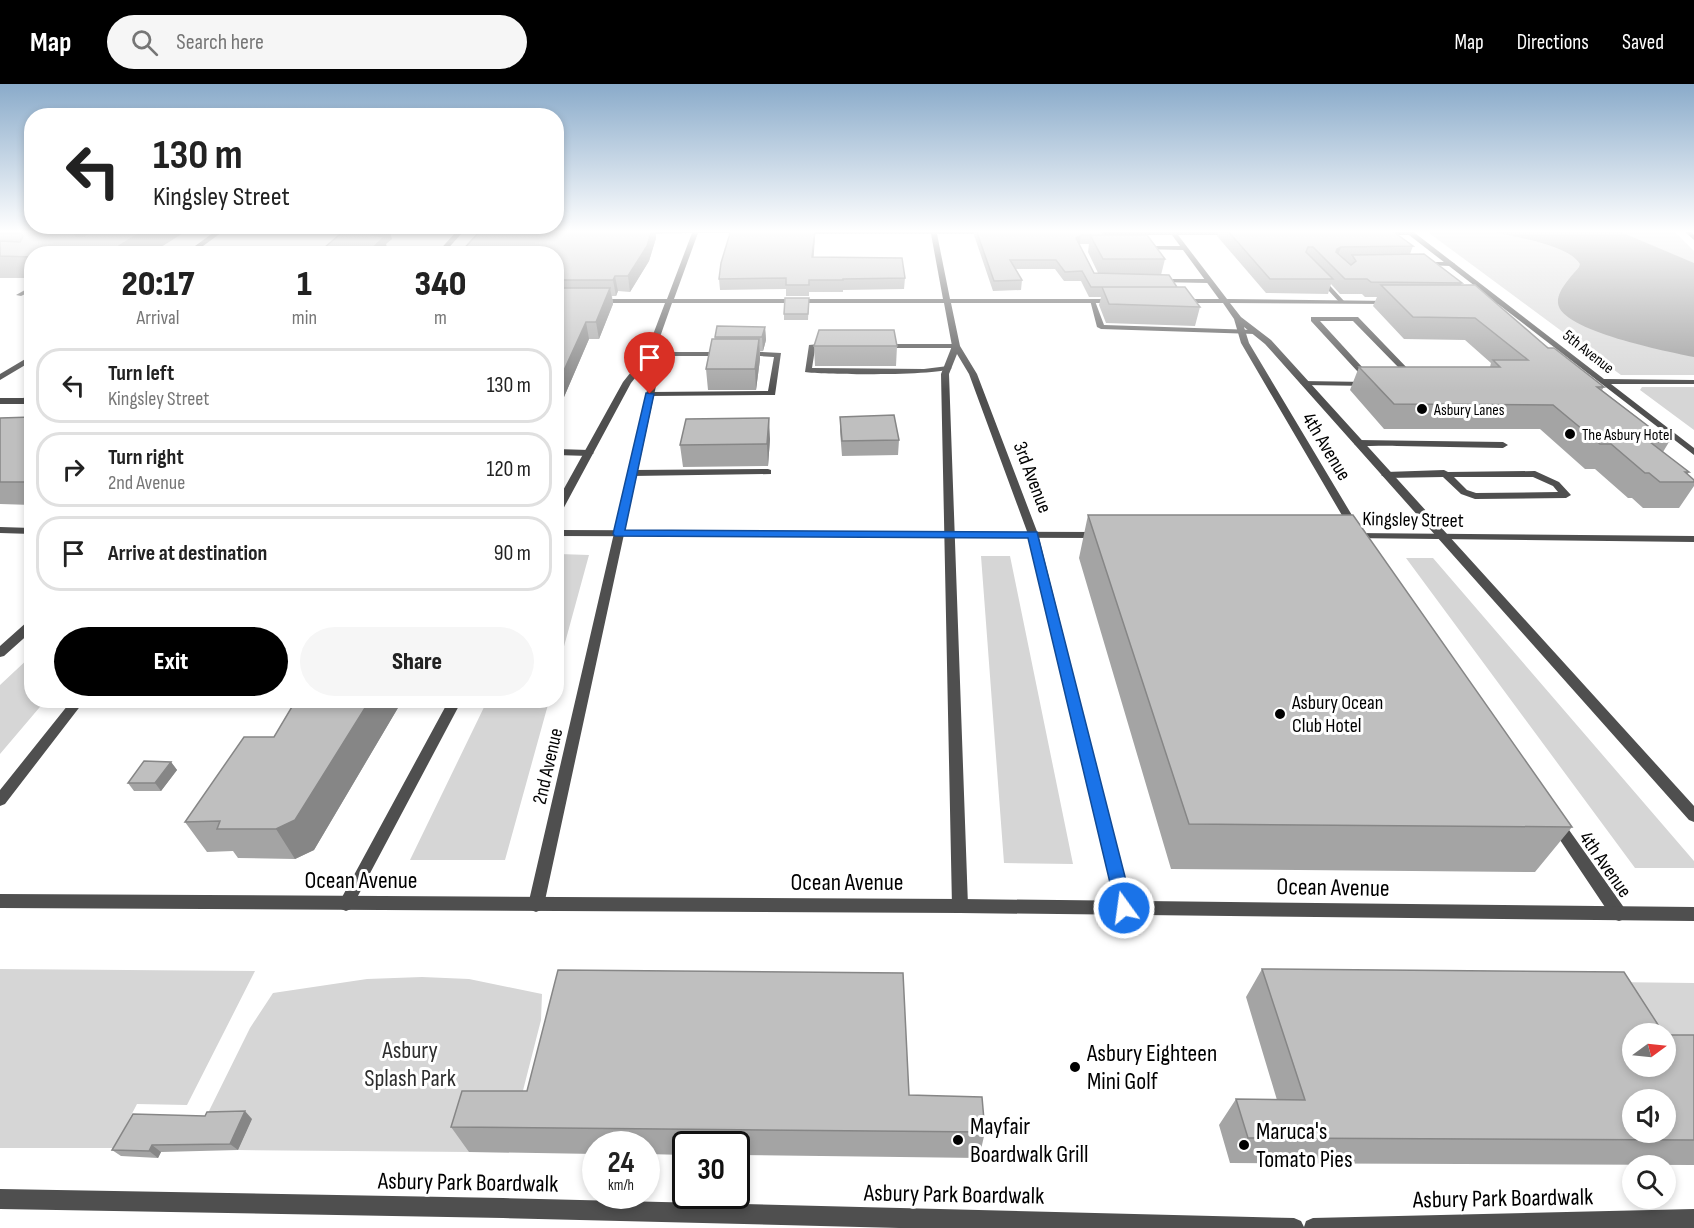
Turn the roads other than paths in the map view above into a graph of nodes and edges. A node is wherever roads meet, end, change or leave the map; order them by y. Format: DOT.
graph roads {
  1 [pos="676,283"];
  2 [pos="943,283"];
  3 [pos="1211,283"];
  4 [pos="1324,283"];
  5 [pos="1478,283"];
  6 [pos="24,292"];
  7 [pos="19,295"];
  8 [pos="946,300"];
  9 [pos="590,301"];
  10 [pos="669,301"];
  11 [pos="1092,301"];
  12 [pos="1125,301"];
  13 [pos="1169,301"];
  14 [pos="1225,301"];
  15 [pos="1342,302"];
  16 [pos="1399,302"];
  17 [pos="1468,302"];
  18 [pos="1502,302"];
  19 [pos="1238,319"];
  20 [pos="1242,332"];
  21 [pos="1255,332"];
  22 [pos="841,345"];
  23 [pos="875,346"];
  24 [pos="956,346"];
  25 [pos="650,354"];
  26 [pos="24,362"];
  27 [pos="948,368"];
  28 [pos="1361,370"];
  29 [pos="0,378"];
  30 [pos="1603,381"];
  31 [pos="1694,382"];
  32 [pos="1304,383"];
  33 [pos="1366,384"];
  34 [pos="650,394"];
  35 [pos="24,400"];
  36 [pos="0,401"];
  37 [pos="1358,443"];
  38 [pos="1503,445"];
  39 [pos="564,452"];
  40 [pos="1694,452"];
  41 [pos="589,453"];
  42 [pos="768,472"];
  43 [pos="632,473"];
  44 [pos="1444,473"];
  45 [pos="1386,475"];
  46 [pos="564,498"];
  47 [pos="0,531"];
  48 [pos="24,531"];
  49 [pos="564,533"];
  50 [pos="619,534"];
  51 [pos="949,534"];
  52 [pos="1033,534"];
  53 [pos="1106,535"];
  54 [pos="1340,536"];
  55 [pos="1442,537"];
  56 [pos="1694,539"];
  57 [pos="1363,541"];
  58 [pos="24,631"];
  59 [pos="0,653"];
  60 [pos="73,708"];
  61 [pos="452,708"];
  62 [pos="0,800"];
  63 [pos="1551,815"];
  64 [pos="1694,816"];
  65 [pos="0,901"];
  66 [pos="346,904"];
  67 [pos="536,905"];
  68 [pos="960,906"];
  69 [pos="1124,908"];
  70 [pos="1619,914"];
  71 [pos="1694,914"];
  72 [pos="0,1199"];
  73 [pos="1694,1219"];
  74 [pos="1294,1228"];
  75 [pos="1313,1228"];
  1 -- 10 [label="street, 2nd Avenue"];
  2 -- 8 [label="street, 3rd Avenue"];
  3 -- 14 [label="street, 4th Avenue"];
  4 -- 15 [label="street"];
  5 -- 18 [label="street, 5th Avenue"];
  6 -- 7 [label="street"];
  8 -- 10 [label="street"];
  8 -- 11 [label="street"];
  8 -- 24 [label="street, 3rd Avenue"];
  9 -- 10 [label="street"];
  10 -- 25 [label="street, 2nd Avenue"];
  11 -- 12 [label="street"];
  11 -- 20 [label="street"];
  13 -- 14 [label="street"];
  14 -- 15 [label="street"];
  14 -- 19 [label="street, 4th Avenue"];
  15 -- 16 [label="street"];
  17 -- 18 [label="street"];
  18 -- 30 [label="street, 5th Avenue"];
  19 -- 20 [label="street, 4th Avenue"];
  19 -- 21 [label="street, 4th Avenue"];
  20 -- 21 [label="street"];
  20 -- 57 [label="street, 4th Avenue"];
  21 -- 32 [label="street, 4th Avenue"];
  22 -- 27 [label="street"];
  23 -- 24 [label="street"];
  24 -- 27 [label="street"];
  24 -- 52 [label="street, 3rd Avenue"];
  25 -- 34 [label="street, 2nd Avenue"];
  25 -- 34 [label="street"];
  25 -- 41 [label="street, 2nd Avenue"];
  26 -- 29 [label="street"];
  27 -- 51 [label="street"];
  28 -- 28 [label="street"];
  28 -- 33 [label="street"];
  28 -- 33 [label="street"];
  30 -- 31 [label="street"];
  30 -- 40 [label="street, 5th Avenue"];
  32 -- 33 [label="street"];
  32 -- 37 [label="street, 4th Avenue"];
  34 -- 43 [label="street, 2nd Avenue"];
  35 -- 36 [label="street"];
  37 -- 38 [label="street"];
  37 -- 45 [label="street, 4th Avenue"];
  39 -- 41 [label="street"];
  41 -- 46 [label="street, 2nd Avenue"];
  42 -- 43 [label="street"];
  43 -- 50 [label="street, 2nd Avenue"];
  44 -- 44 [label="street"];
  44 -- 45 [label="street"];
  45 -- 55 [label="street, 4th Avenue"];
  47 -- 48 [label="street"];
  49 -- 50 [label="street"];
  50 -- 51 [label="street"];
  50 -- 67 [label="street, 2nd Avenue"];
  51 -- 52 [label="street"];
  51 -- 68 [label="street"];
  52 -- 53 [label="street"];
  52 -- 69 [label="street, 3rd Avenue"];
  54 -- 57 [label="street, Kingsley Street"];
  55 -- 56 [label="street, Kingsley Street"];
  55 -- 57 [label="street, Kingsley Street"];
  55 -- 64 [label="street, 4th Avenue"];
  58 -- 59 [label="street"];
  60 -- 62 [label="street"];
  61 -- 66 [label="street"];
  63 -- 70 [label="street, 4th Avenue"];
  65 -- 66 [label="street, Ocean Avenue"];
  66 -- 67 [label="street, Ocean Avenue"];
  67 -- 68 [label="street, Ocean Avenue"];
  68 -- 69 [label="street, Ocean Avenue"];
  69 -- 70 [label="street, Ocean Avenue"];
  70 -- 71 [label="street, Ocean Avenue"];
  72 -- 74 [label="street, Asbury Park Boardwalk"];
  73 -- 75 [label="street, Asbury Park Boardwalk"];
}
